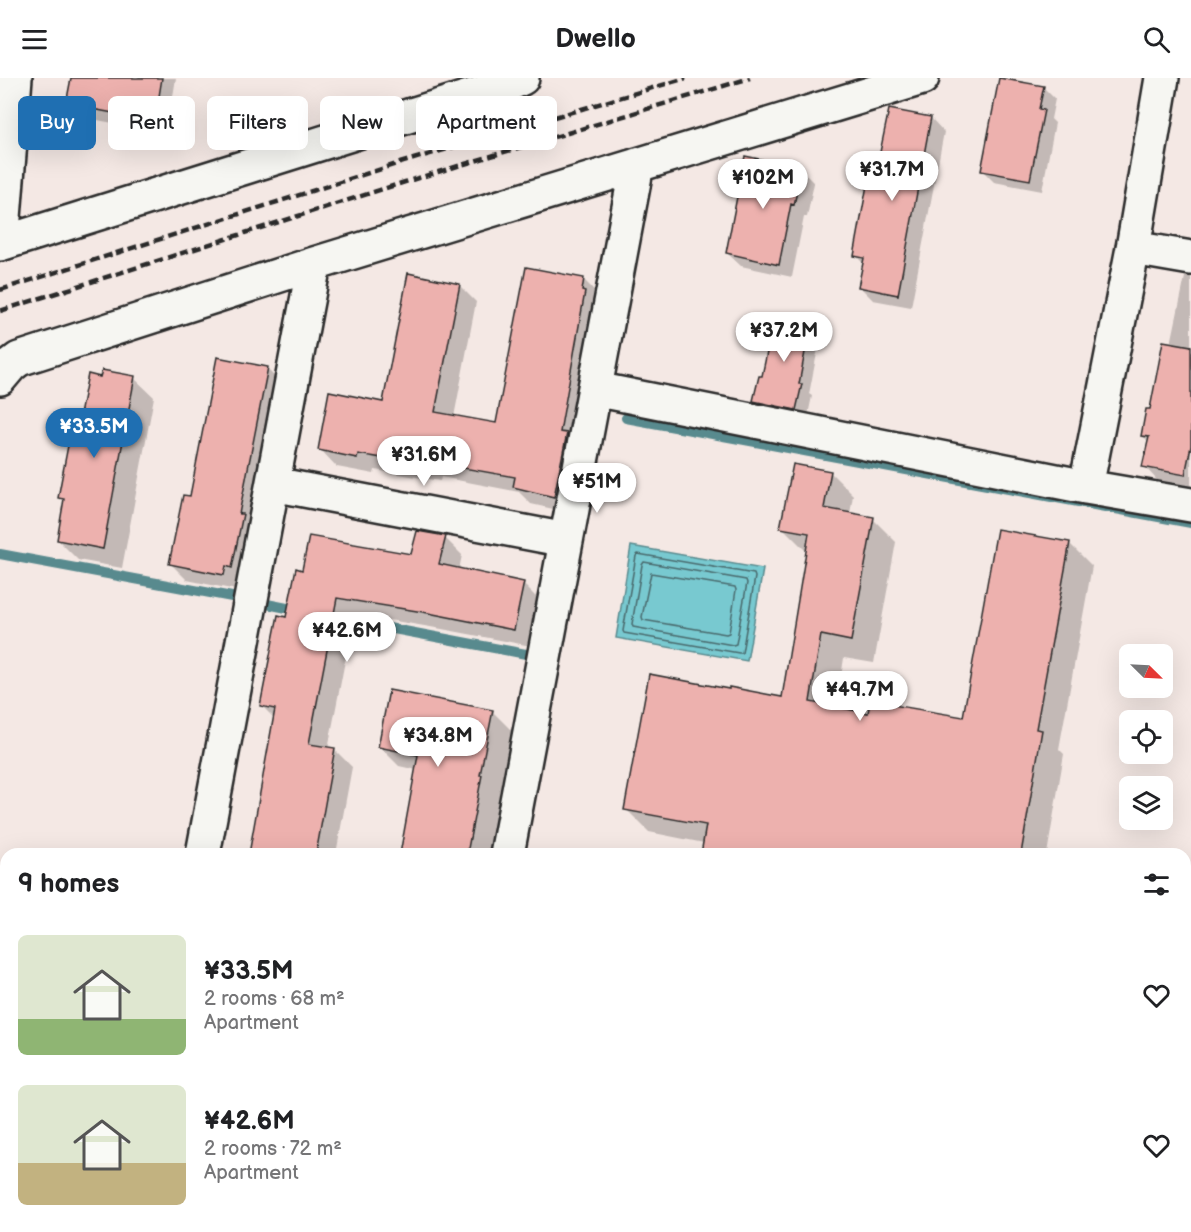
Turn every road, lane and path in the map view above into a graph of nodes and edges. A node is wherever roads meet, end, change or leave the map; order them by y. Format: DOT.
graph roads {
  1 [pos="15,78"];
  2 [pos="522,78"];
  3 [pos="922,78"];
  4 [pos="1162,78"];
  5 [pos="637,165"];
  6 [pos="1,243"];
  7 [pos="1133,248"];
  8 [pos="1191,258"];
  9 [pos="314,264"];
  10 [pos="0,378"];
  11 [pos="595,389"];
  12 [pos="273,484"];
  13 [pos="1086,487"];
  14 [pos="1191,505"];
  15 [pos="566,540"];
  16 [pos="204,848"];
  17 [pos="508,848"];
  1 -- 6 [label="street"];
  2 -- 6 [label="street"];
  3 -- 5 [label="street"];
  4 -- 7 [label="street"];
  5 -- 9 [label="street"];
  5 -- 11 [label="street"];
  7 -- 8 [label="street"];
  7 -- 13 [label="street"];
  9 -- 10 [label="street"];
  9 -- 12 [label="street"];
  11 -- 13 [label="street"];
  11 -- 15 [label="street"];
  12 -- 15 [label="street"];
  12 -- 16 [label="street"];
  13 -- 14 [label="street"];
  15 -- 17 [label="street"];
}
